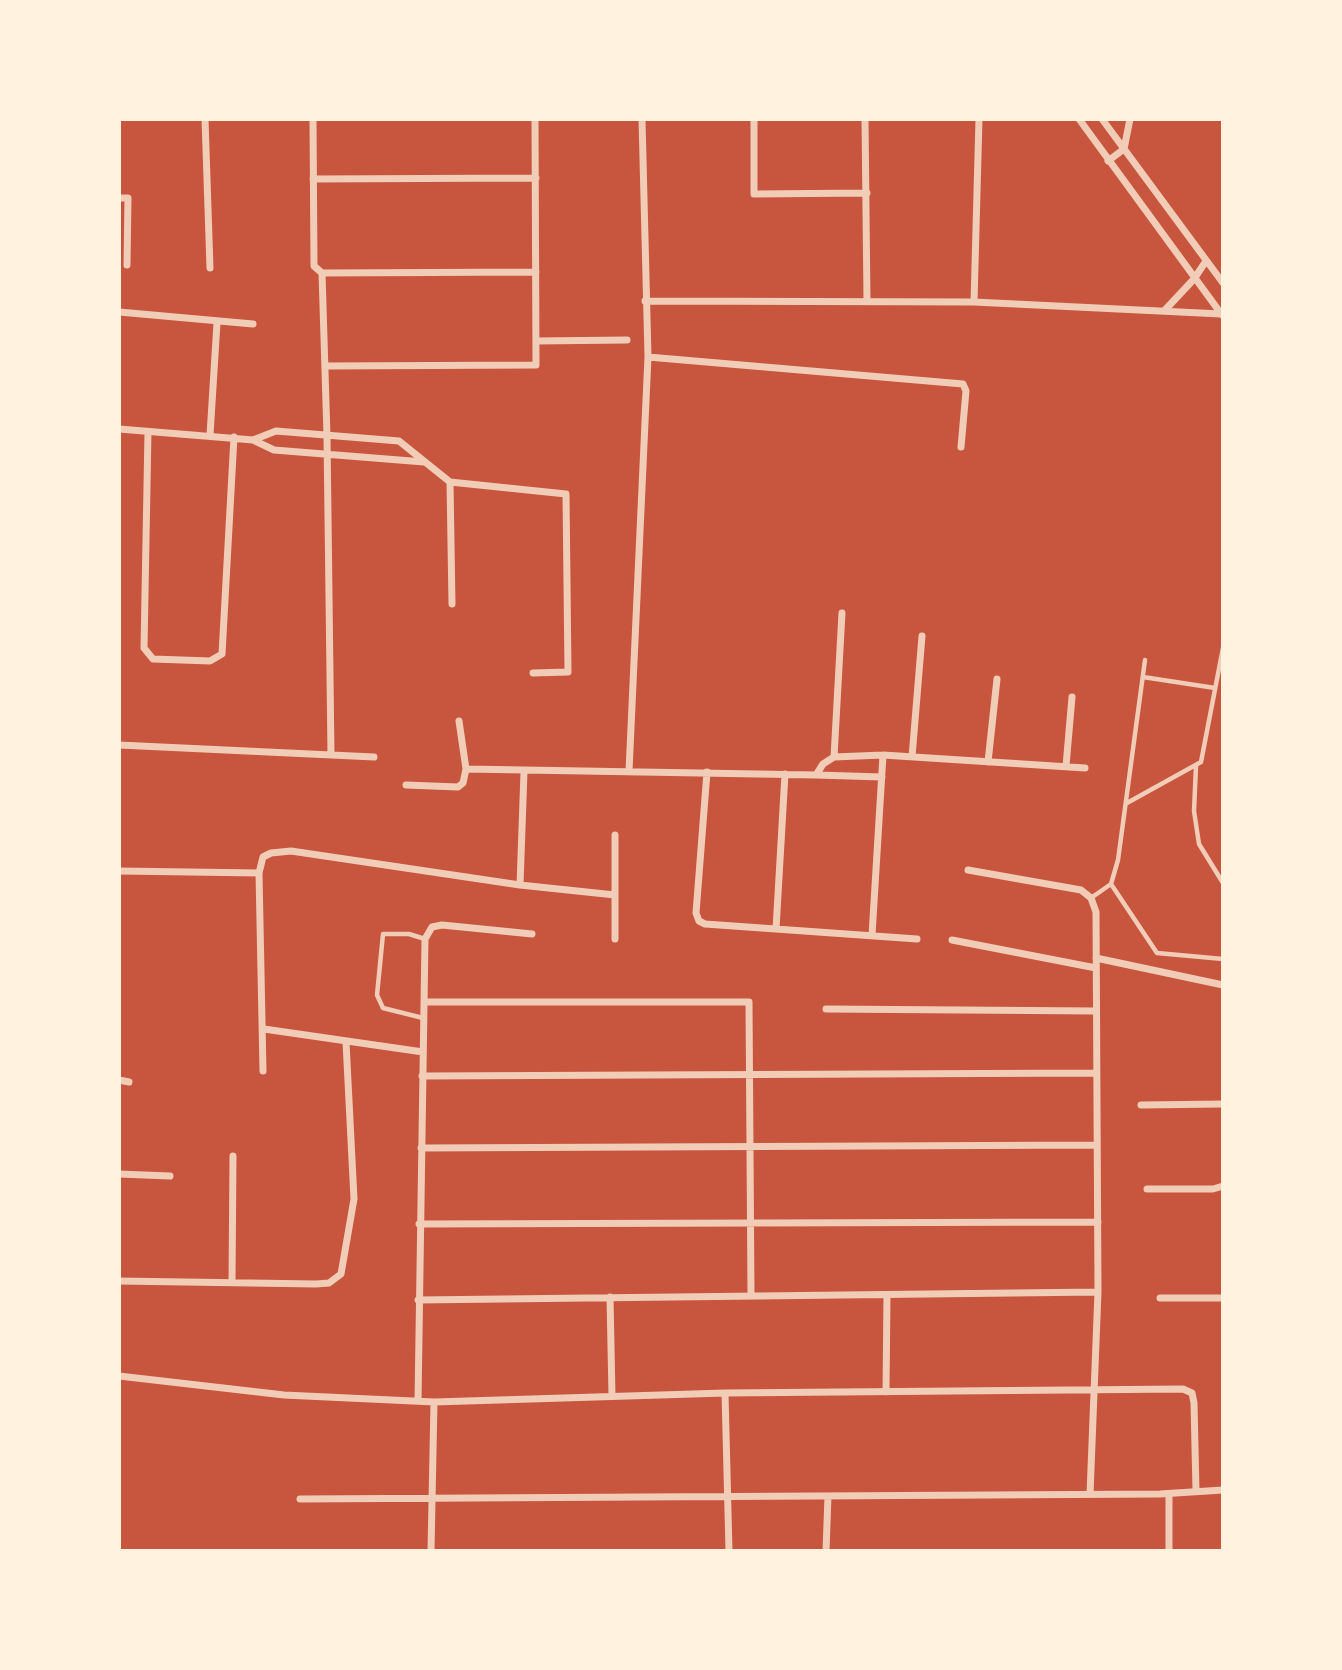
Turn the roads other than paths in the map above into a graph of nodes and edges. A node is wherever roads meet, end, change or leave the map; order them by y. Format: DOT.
graph roads {
  1 [pos="205,119"];
  2 [pos="313,119"];
  3 [pos="536,119"];
  4 [pos="642,119"];
  5 [pos="754,119"];
  6 [pos="865,119"];
  7 [pos="979,119"];
  8 [pos="1079,119"];
  9 [pos="1102,119"];
  10 [pos="1130,119"];
  11 [pos="1124,149"];
  12 [pos="1108,160"];
  13 [pos="537,178"];
  14 [pos="313,179"];
  15 [pos="867,194"];
  16 [pos="119,198"];
  17 [pos="1206,261"];
  18 [pos="127,265"];
  19 [pos="210,268"];
  20 [pos="536,272"];
  21 [pos="322,273"];
  22 [pos="1194,279"];
  23 [pos="1223,283"];
  24 [pos="645,300"];
  25 [pos="867,301"];
  26 [pos="974,302"];
  27 [pos="1165,310"];
  28 [pos="119,313"];
  29 [pos="1222,315"];
  30 [pos="217,323"];
  31 [pos="253,324"];
  32 [pos="536,341"];
  33 [pos="627,341"];
  34 [pos="648,357"];
  35 [pos="324,366"];
  36 [pos="119,429"];
  37 [pos="148,432"];
  38 [pos="210,435"];
  39 [pos="327,436"];
  40 [pos="234,438"];
  41 [pos="253,440"];
  42 [pos="961,447"];
  43 [pos="327,454"];
  44 [pos="425,462"];
  45 [pos="450,482"];
  46 [pos="452,604"];
  47 [pos="842,613"];
  48 [pos="922,636"];
  49 [pos="1223,648"];
  50 [pos="1145,660"];
  51 [pos="533,674"];
  52 [pos="1143,677"];
  53 [pos="997,679"];
  54 [pos="1215,688"];
  55 [pos="1072,696"];
  56 [pos="459,720"];
  57 [pos="119,746"];
  58 [pos="331,755"];
  59 [pos="883,755"];
  60 [pos="374,757"];
  61 [pos="834,757"];
  62 [pos="912,757"];
  63 [pos="988,762"];
  64 [pos="1066,766"];
  65 [pos="1196,766"];
  66 [pos="1085,768"];
  67 [pos="466,769"];
  68 [pos="629,771"];
  69 [pos="524,772"];
  70 [pos="707,772"];
  71 [pos="785,774"];
  72 [pos="816,775"];
  73 [pos="882,777"];
  74 [pos="407,785"];
  75 [pos="1126,804"];
  76 [pos="615,835"];
  77 [pos="968,870"];
  78 [pos="119,871"];
  79 [pos="259,873"];
  80 [pos="1223,883"];
  81 [pos="1111,884"];
  82 [pos="520,885"];
  83 [pos="615,895"];
  84 [pos="1091,898"];
  85 [pos="776,929"];
  86 [pos="532,934"];
  87 [pos="872,935"];
  88 [pos="425,939"];
  89 [pos="615,939"];
  90 [pos="917,939"];
  91 [pos="952,940"];
  92 [pos="1096,958"];
  93 [pos="1223,959"];
  94 [pos="1096,968"];
  95 [pos="1223,985"];
  96 [pos="424,1002"];
  97 [pos="825,1009"];
  98 [pos="1096,1011"];
  99 [pos="424,1018"];
  100 [pos="264,1029"];
  101 [pos="346,1042"];
  102 [pos="423,1052"];
  103 [pos="263,1071"];
  104 [pos="750,1073"];
  105 [pos="1096,1073"];
  106 [pos="422,1076"];
  107 [pos="119,1080"];
  108 [pos="129,1082"];
  109 [pos="1223,1104"];
  110 [pos="1141,1105"];
  111 [pos="749,1145"];
  112 [pos="1097,1145"];
  113 [pos="421,1147"];
  114 [pos="233,1156"];
  115 [pos="119,1174"];
  116 [pos="170,1176"];
  117 [pos="1223,1186"];
  118 [pos="1147,1189"];
  119 [pos="1098,1222"];
  120 [pos="749,1223"];
  121 [pos="419,1224"];
  122 [pos="119,1281"];
  123 [pos="232,1282"];
  124 [pos="1098,1292"];
  125 [pos="751,1295"];
  126 [pos="887,1295"];
  127 [pos="610,1297"];
  128 [pos="1160,1298"];
  129 [pos="1223,1298"];
  130 [pos="418,1300"];
  131 [pos="119,1377"];
  132 [pos="1094,1389"];
  133 [pos="886,1392"];
  134 [pos="724,1393"];
  135 [pos="612,1396"];
  136 [pos="418,1401"];
  137 [pos="434,1402"];
  138 [pos="1223,1490"];
  139 [pos="1196,1491"];
  140 [pos="1169,1493"];
  141 [pos="1090,1494"];
  142 [pos="727,1496"];
  143 [pos="828,1496"];
  144 [pos="431,1498"];
  145 [pos="300,1499"];
  146 [pos="431,1551"];
  147 [pos="729,1551"];
  148 [pos="826,1551"];
  149 [pos="1170,1551"];
  1 -- 19 [label="street"];
  2 -- 14 [label="street"];
  3 -- 13 [label="street"];
  4 -- 24 [label="street"];
  5 -- 15 [label="street"];
  6 -- 15 [label="street"];
  7 -- 26 [label="street"];
  8 -- 12 [label="street"];
  9 -- 11 [label="street"];
  10 -- 11 [label="street"];
  11 -- 12 [label="street"];
  11 -- 17 [label="street"];
  12 -- 22 [label="street"];
  13 -- 14 [label="street"];
  13 -- 20 [label="street"];
  14 -- 21 [label="street"];
  15 -- 25 [label="street"];
  16 -- 18 [label="street"];
  17 -- 22 [label="street"];
  17 -- 23 [label="street"];
  20 -- 21 [label="street"];
  20 -- 32 [label="street"];
  21 -- 35 [label="street"];
  22 -- 27 [label="street"];
  22 -- 29 [label="street"];
  24 -- 25 [label="street"];
  24 -- 34 [label="street"];
  25 -- 26 [label="street"];
  26 -- 27 [label="street"];
  27 -- 29 [label="street"];
  28 -- 30 [label="street"];
  30 -- 31 [label="street"];
  30 -- 38 [label="street"];
  32 -- 33 [label="street"];
  32 -- 35 [label="street"];
  34 -- 42 [label="street"];
  34 -- 68 [label="street"];
  35 -- 39 [label="street"];
  36 -- 37 [label="street"];
  37 -- 38 [label="street"];
  37 -- 40 [label="street"];
  38 -- 40 [label="street"];
  39 -- 41 [label="street"];
  39 -- 43 [label="street"];
  39 -- 44 [label="street"];
  40 -- 41 [label="street"];
  41 -- 43 [label="street"];
  43 -- 44 [label="street"];
  43 -- 58 [label="street"];
  44 -- 45 [label="street"];
  45 -- 46 [label="street"];
  45 -- 51 [label="street"];
  47 -- 61 [label="street"];
  48 -- 62 [label="street"];
  49 -- 54 [label="lane"];
  50 -- 52 [label="lane"];
  52 -- 54 [label="lane"];
  52 -- 75 [label="lane"];
  53 -- 63 [label="street"];
  54 -- 65 [label="lane"];
  55 -- 64 [label="street"];
  56 -- 67 [label="street"];
  57 -- 58 [label="street"];
  58 -- 60 [label="street"];
  59 -- 61 [label="street"];
  59 -- 62 [label="street"];
  59 -- 73 [label="street"];
  61 -- 72 [label="street"];
  62 -- 63 [label="street"];
  63 -- 64 [label="street"];
  64 -- 66 [label="street"];
  65 -- 75 [label="lane"];
  65 -- 80 [label="lane"];
  67 -- 69 [label="street"];
  67 -- 74 [label="street"];
  68 -- 69 [label="street"];
  68 -- 70 [label="street"];
  69 -- 82 [label="street"];
  70 -- 71 [label="street"];
  70 -- 85 [label="street"];
  71 -- 72 [label="street"];
  71 -- 85 [label="street"];
  72 -- 73 [label="street"];
  73 -- 87 [label="street"];
  75 -- 81 [label="lane"];
  76 -- 83 [label="street"];
  77 -- 84 [label="street"];
  78 -- 79 [label="street"];
  79 -- 82 [label="street"];
  79 -- 100 [label="street"];
  81 -- 84 [label="lane"];
  81 -- 93 [label="lane"];
  82 -- 83 [label="street"];
  83 -- 89 [label="street"];
  84 -- 92 [label="street"];
  85 -- 87 [label="street"];
  86 -- 88 [label="street"];
  87 -- 90 [label="street"];
  88 -- 96 [label="street"];
  88 -- 99 [label="lane"];
  91 -- 94 [label="street"];
  92 -- 94 [label="street"];
  92 -- 95 [label="street"];
  94 -- 98 [label="street"];
  96 -- 99 [label="street"];
  96 -- 104 [label="street"];
  97 -- 98 [label="street"];
  98 -- 105 [label="street"];
  99 -- 102 [label="street"];
  100 -- 101 [label="street"];
  100 -- 103 [label="street"];
  101 -- 102 [label="street"];
  101 -- 123 [label="street"];
  102 -- 106 [label="street"];
  104 -- 105 [label="street"];
  104 -- 106 [label="street"];
  104 -- 111 [label="street"];
  105 -- 112 [label="street"];
  106 -- 113 [label="street"];
  107 -- 108 [label="street"];
  109 -- 110 [label="street"];
  111 -- 112 [label="street"];
  111 -- 113 [label="street"];
  111 -- 120 [label="street"];
  112 -- 119 [label="street"];
  113 -- 121 [label="street"];
  114 -- 123 [label="street"];
  115 -- 116 [label="street"];
  117 -- 118 [label="street"];
  119 -- 120 [label="street"];
  119 -- 124 [label="street"];
  120 -- 121 [label="street"];
  120 -- 125 [label="street"];
  121 -- 130 [label="street"];
  122 -- 123 [label="street"];
  124 -- 126 [label="street"];
  124 -- 132 [label="street"];
  125 -- 126 [label="street"];
  125 -- 127 [label="street"];
  126 -- 133 [label="street"];
  127 -- 130 [label="street"];
  127 -- 135 [label="street"];
  128 -- 129 [label="street"];
  130 -- 136 [label="street"];
  131 -- 136 [label="street"];
  132 -- 133 [label="street"];
  132 -- 139 [label="street"];
  132 -- 141 [label="street"];
  133 -- 134 [label="street"];
  134 -- 135 [label="street"];
  134 -- 142 [label="street"];
  135 -- 137 [label="street"];
  136 -- 137 [label="street"];
  137 -- 144 [label="street"];
  138 -- 139 [label="street"];
  139 -- 140 [label="street"];
  140 -- 141 [label="street"];
  140 -- 149 [label="street"];
  141 -- 143 [label="street"];
  142 -- 143 [label="street"];
  142 -- 144 [label="street"];
  142 -- 147 [label="street"];
  143 -- 148 [label="street"];
  144 -- 145 [label="street"];
  144 -- 146 [label="street"];
}
